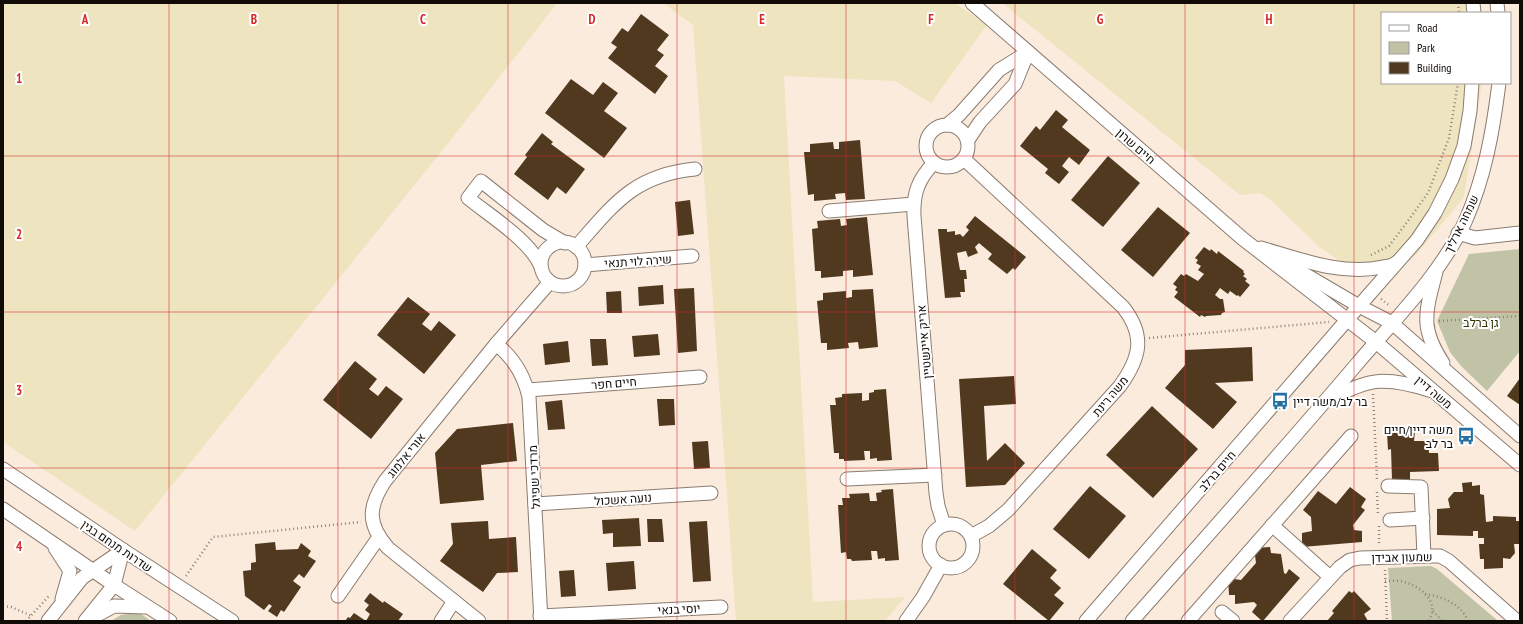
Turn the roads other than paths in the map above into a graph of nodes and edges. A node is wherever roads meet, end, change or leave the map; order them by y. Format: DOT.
graph roads {
  1 [pos="972,3"];
  2 [pos="1028,52"];
  3 [pos="1472,84"];
  4 [pos="1499,84"];
  5 [pos="947,125"];
  6 [pos="968,140"];
  7 [pos="964,159"];
  8 [pos="934,163"];
  9 [pos="695,169"];
  10 [pos="914,204"];
  11 [pos="829,211"];
  12 [pos="1520,233"];
  13 [pos="1458,234"];
  14 [pos="1244,239"];
  15 [pos="1418,240"];
  16 [pos="570,245"];
  17 [pos="1261,248"];
  18 [pos="692,256"];
  19 [pos="585,265"];
  20 [pos="541,267"];
  21 [pos="1436,268"];
  22 [pos="550,282"];
  23 [pos="1358,306"];
  24 [pos="1347,320"];
  25 [pos="1392,323"];
  26 [pos="1376,342"];
  27 [pos="496,344"];
  28 [pos="1451,376"];
  29 [pos="700,377"];
  30 [pos="528,390"];
  31 [pos="1436,393"];
  32 [pos="1323,404"];
  33 [pos="1351,436"];
  34 [pos="1520,436"];
  35 [pos="1520,465"];
  36 [pos="3,468"];
  37 [pos="935,475"];
  38 [pos="847,479"];
  39 [pos="1380,485"];
  40 [pos="711,493"];
  41 [pos="535,504"];
  42 [pos="3,509"];
  43 [pos="1422,518"];
  44 [pos="1390,520"];
  45 [pos="944,525"];
  46 [pos="1272,525"];
  47 [pos="971,536"];
  48 [pos="379,537"];
  49 [pos="52,544"];
  50 [pos="123,550"];
  51 [pos="1424,556"];
  52 [pos="941,565"];
  53 [pos="92,570"];
  54 [pos="1330,578"];
  55 [pos="114,585"];
  56 [pos="338,596"];
  57 [pos="454,601"];
  58 [pos="60,606"];
  59 [pos="146,607"];
  60 [pos="721,607"];
  61 [pos="1222,612"];
  62 [pos="540,619"];
  63 [pos="48,621"];
  64 [pos="86,621"];
  65 [pos="170,621"];
  66 [pos="232,621"];
  67 [pos="440,621"];
  68 [pos="479,621"];
  69 [pos="906,621"];
  70 [pos="1086,621"];
  71 [pos="1132,621"];
  72 [pos="1188,621"];
  73 [pos="1233,621"];
  74 [pos="1290,621"];
  75 [pos="1517,621"];
  1 -- 2 [label="street, חיים שרון"];
  2 -- 5 [label="street"];
  2 -- 6 [label="street"];
  2 -- 14 [label="street, חיים שרון"];
  3 -- 15 [label="street"];
  4 -- 13 [label="street, שמחה ארליך"];
  5 -- 6 [label="street"];
  5 -- 8 [label="street"];
  6 -- 7 [label="street"];
  7 -- 8 [label="street"];
  7 -- 47 [label="street, משה רינת"];
  8 -- 10 [label="street, אריק איינשטיין"];
  9 -- 16 [label="street"];
  10 -- 11 [label="street"];
  10 -- 37 [label="street, אריק איינשטיין"];
  12 -- 13 [label="street"];
  13 -- 21 [label="street, שמחה ארליך"];
  14 -- 17 [label="street, חיים שרון"];
  14 -- 24 [label="street, חיים שרון"];
  15 -- 17 [label="street"];
  15 -- 23 [label="street"];
  16 -- 19 [label="street"];
  16 -- 20 [label="street"];
  16 -- 20 [label="street"];
  17 -- 23 [label="street, חיים שרון"];
  18 -- 19 [label="street, שירה לוי תנאי"];
  19 -- 22 [label="street"];
  20 -- 22 [label="street"];
  21 -- 25 [label="street, שמחה ארליך"];
  21 -- 28 [label="street"];
  22 -- 27 [label="street, אורי אלמוג"];
  23 -- 24 [label="street"];
  23 -- 25 [label="street, משה דיין"];
  24 -- 26 [label="street, משה דיין"];
  24 -- 70 [label="street, חיים ברלב"];
  25 -- 26 [label="street, שמחה ארליך"];
  25 -- 28 [label="street, משה דיין"];
  26 -- 31 [label="street, משה דיין"];
  26 -- 32 [label="street"];
  27 -- 30 [label="street, מרדכי שפיגל"];
  27 -- 48 [label="street, אורי אלמוג"];
  28 -- 34 [label="street, משה דיין"];
  29 -- 30 [label="street, חיים חפר"];
  30 -- 41 [label="street, מרדכי שפיגל"];
  31 -- 32 [label="street"];
  31 -- 35 [label="street, משה דיין"];
  32 -- 71 [label="street"];
  33 -- 46 [label="street"];
  36 -- 50 [label="street, שדרות מנחם בגין"];
  37 -- 38 [label="street"];
  37 -- 45 [label="street, אריק איינשטיין"];
  39 -- 43 [label="street"];
  40 -- 41 [label="street, נועה אשכול"];
  41 -- 62 [label="street, מרדכי שפיגל"];
  42 -- 49 [label="street"];
  43 -- 44 [label="street"];
  43 -- 51 [label="street"];
  45 -- 47 [label="street"];
  45 -- 52 [label="street"];
  46 -- 54 [label="street"];
  46 -- 72 [label="street"];
  47 -- 52 [label="street"];
  48 -- 56 [label="street"];
  48 -- 57 [label="street, אורי אלמוג"];
  49 -- 53 [label="street"];
  49 -- 58 [label="street"];
  50 -- 53 [label="street"];
  50 -- 55 [label="street"];
  50 -- 66 [label="street, שדרות מנחם בגין"];
  51 -- 54 [label="street, שמעון אבידן"];
  51 -- 75 [label="street, שמעון אבידן"];
  52 -- 69 [label="street"];
  53 -- 55 [label="street"];
  53 -- 58 [label="street"];
  54 -- 74 [label="street, שמעון אבידן"];
  55 -- 59 [label="street"];
  55 -- 64 [label="street"];
  57 -- 67 [label="street"];
  57 -- 68 [label="street, אורי אלמוג"];
  58 -- 63 [label="street"];
  59 -- 64 [label="street"];
  59 -- 65 [label="street"];
  60 -- 62 [label="street, יוסי בנאי"];
  61 -- 73 [label="street"];
}
